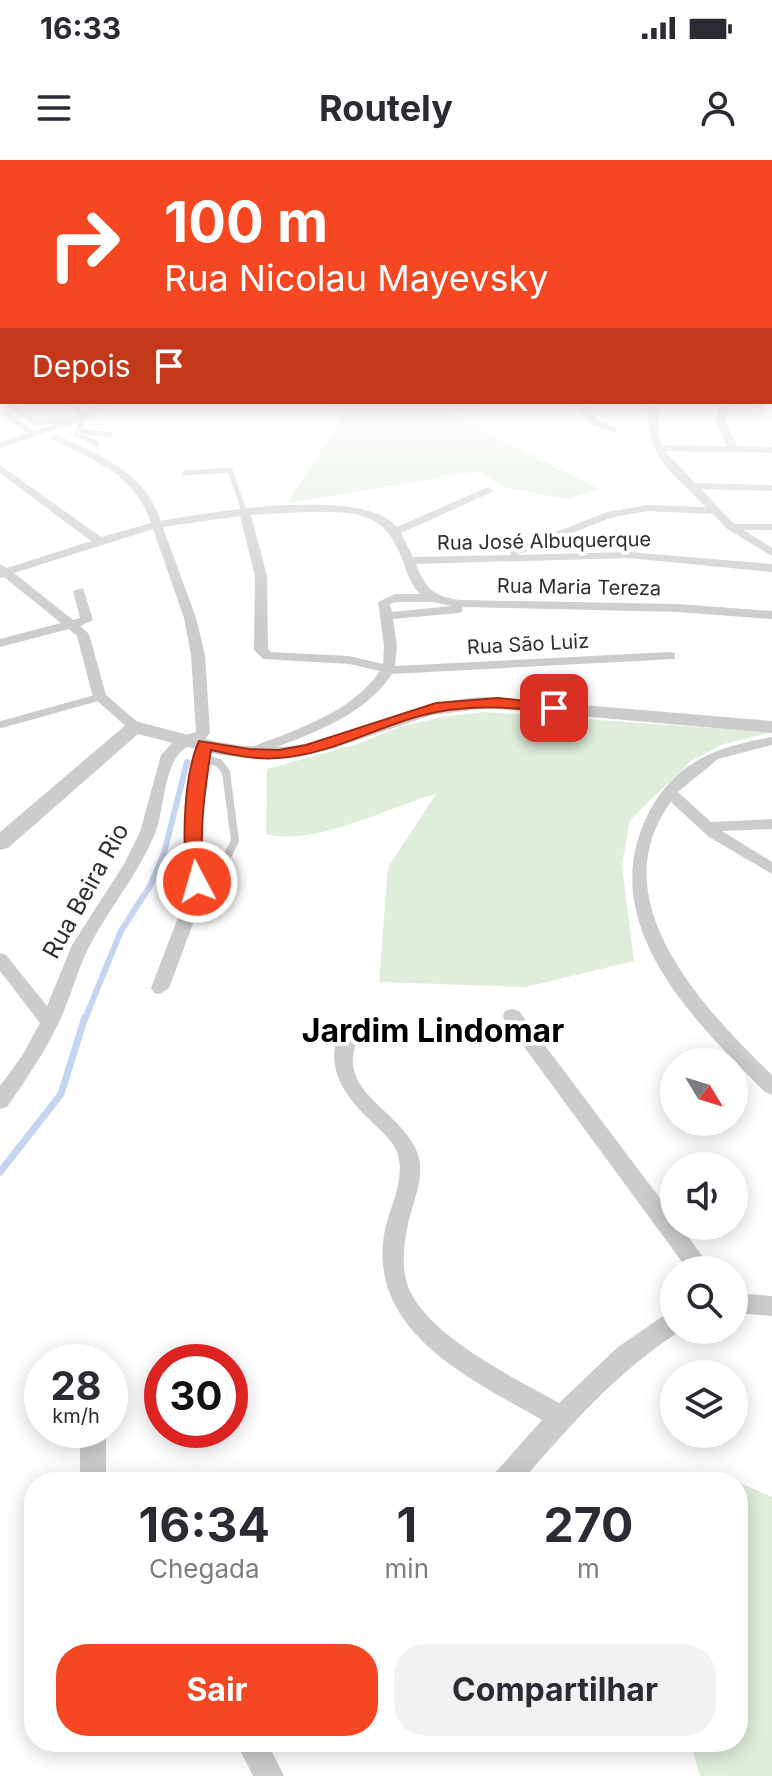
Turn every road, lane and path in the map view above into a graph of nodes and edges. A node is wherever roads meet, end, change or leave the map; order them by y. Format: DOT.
graph roads {
  1 [pos="2,469"];
  2 [pos="118,469"];
  3 [pos="214,469"];
  4 [pos="229,469"];
  5 [pos="677,469"];
  6 [pos="185,473"];
  7 [pos="693,486"];
  8 [pos="772,488"];
  9 [pos="488,490"];
  10 [pos="717,511"];
  11 [pos="245,514"];
  12 [pos="158,525"];
  13 [pos="731,527"];
  14 [pos="772,527"];
  15 [pos="395,532"];
  16 [pos="101,543"];
  17 [pos="772,553"];
  18 [pos="501,557"];
  19 [pos="411,561"];
  20 [pos="772,568"];
  21 [pos="1,572"];
  22 [pos="79,591"];
  23 [pos="435,598"];
  24 [pos="498,605"];
  25 [pos="772,615"];
  26 [pos="386,616"];
  27 [pos="71,625"];
  28 [pos="0,643"];
  29 [pos="670,656"];
  30 [pos="388,670"];
  31 [pos="100,697"];
  32 [pos="0,725"];
  33 [pos="135,727"];
  34 [pos="772,727"];
  35 [pos="182,741"];
  36 [pos="772,741"];
  37 [pos="204,751"];
  38 [pos="249,753"];
  39 [pos="669,792"];
  40 [pos="772,824"];
  41 [pos="708,827"];
  42 [pos="0,843"];
  43 [pos="772,869"];
  44 [pos="194,902"];
  45 [pos="0,959"];
  46 [pos="160,988"];
  47 [pos="512,1016"];
  48 [pos="50,1022"];
  49 [pos="350,1029"];
  50 [pos="772,1087"];
  51 [pos="0,1101"];
  52 [pos="691,1256"];
  53 [pos="748,1304"];
  54 [pos="772,1306"];
  55 [pos="660,1332"];
  56 [pos="562,1418"];
  57 [pos="93,1448"];
  58 [pos="93,1472"];
  59 [pos="513,1472"];
  60 [pos="256,1752"];
  61 [pos="269,1776"];
  1 -- 16 [label="street"];
  2 -- 12 [label="street"];
  3 -- 6 [label="lane"];
  4 -- 11 [label="lane"];
  5 -- 7 [label="street"];
  7 -- 8 [label="street"];
  7 -- 10 [label="street"];
  9 -- 15 [label="street"];
  10 -- 13 [label="street"];
  10 -- 18 [label="street"];
  11 -- 12 [label="street"];
  11 -- 15 [label="street"];
  11 -- 30 [label="street, Rua São Luiz"];
  12 -- 16 [label="street"];
  12 -- 35 [label="street, Rua Beira Rio"];
  13 -- 14 [label="street"];
  13 -- 17 [label="street"];
  15 -- 19 [label="street"];
  16 -- 21 [label="street"];
  18 -- 19 [label="street, Rua José Albuquerque"];
  18 -- 20 [label="street, Rua José Albuquerque"];
  19 -- 23 [label="street"];
  21 -- 27 [label="street"];
  22 -- 27 [label="street"];
  23 -- 24 [label="street"];
  23 -- 26 [label="street"];
  24 -- 25 [label="street, Rua Maria Tereza"];
  24 -- 26 [label="street, Rua Maria Tereza"];
  26 -- 30 [label="street"];
  27 -- 28 [label="street"];
  27 -- 31 [label="street"];
  29 -- 30 [label="street, Rua São Luiz"];
  30 -- 38 [label="street"];
  31 -- 32 [label="lane"];
  31 -- 33 [label="street"];
  33 -- 35 [label="street"];
  33 -- 42 [label="street"];
  34 -- 38 [label="street"];
  35 -- 37 [label="street"];
  35 -- 48 [label="street, Rua Beira Rio"];
  36 -- 39 [label="street"];
  37 -- 38 [label="street"];
  37 -- 44 [label="street"];
  37 -- 44 [label="lane"];
  39 -- 41 [label="street"];
  39 -- 50 [label="street"];
  40 -- 41 [label="street"];
  41 -- 43 [label="street"];
  44 -- 46 [label="street"];
  45 -- 48 [label="street"];
  47 -- 52 [label="street"];
  48 -- 51 [label="street, Rua Beira Rio"];
  49 -- 56 [label="street"];
  53 -- 54 [label="street"];
  55 -- 56 [label="street"];
  56 -- 59 [label="street"];
  57 -- 58 [label="street"];
  60 -- 61 [label="street"];
}
